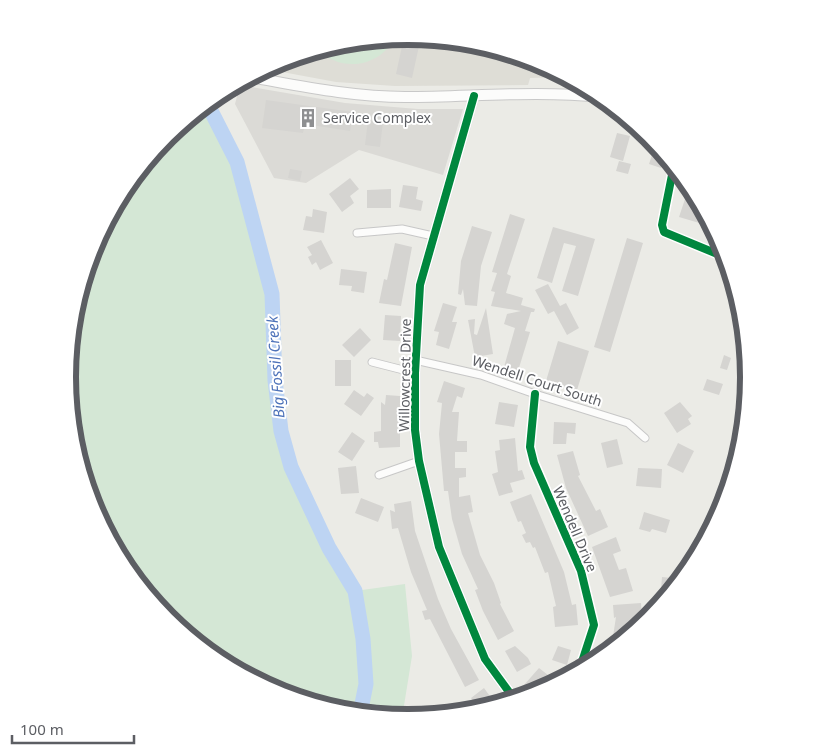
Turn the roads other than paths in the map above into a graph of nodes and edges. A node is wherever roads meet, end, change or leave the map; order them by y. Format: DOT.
graph roads {
  1 [pos="261,79"];
  2 [pos="584,95"];
  3 [pos="474,96"];
  4 [pos="672,175"];
  5 [pos="357,233"];
  6 [pos="433,236"];
  7 [pos="717,254"];
  8 [pos="416,360"];
  9 [pos="372,362"];
  10 [pos="415,372"];
  11 [pos="535,394"];
  12 [pos="645,438"];
  13 [pos="419,461"];
  14 [pos="379,476"];
  15 [pos="582,661"];
  16 [pos="510,694"];
  1 -- 3 [label="main road"];
  2 -- 3 [label="main road"];
  3 -- 6 [label="street, Willowcrest Drive"];
  4 -- 7 [label="street"];
  5 -- 6 [label="street"];
  6 -- 8 [label="street, Willowcrest Drive"];
  8 -- 10 [label="street, Willowcrest Drive"];
  8 -- 11 [label="street, Wendell Court South"];
  9 -- 10 [label="street"];
  10 -- 13 [label="street, Willowcrest Drive"];
  11 -- 12 [label="street, Wendell Court South"];
  11 -- 15 [label="street, Wendell Drive"];
  13 -- 14 [label="street"];
  13 -- 16 [label="street, Willowcrest Drive"];
}
